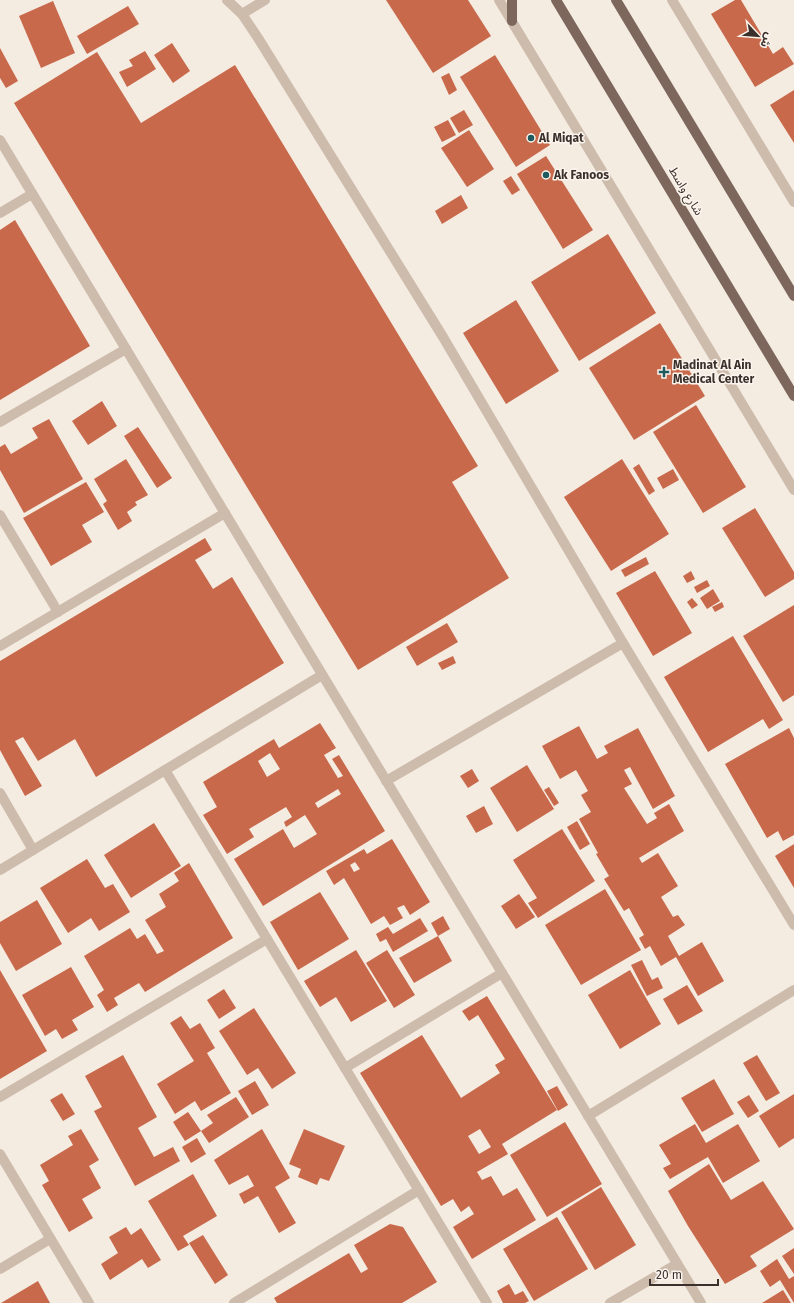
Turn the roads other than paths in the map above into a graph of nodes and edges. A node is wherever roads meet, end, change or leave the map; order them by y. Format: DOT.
graph roads {
  1 [pos="227,0"];
  2 [pos="265,0"];
  3 [pos="498,0"];
  4 [pos="512,0"];
  5 [pos="556,0"];
  6 [pos="616,0"];
  7 [pos="672,0"];
  8 [pos="242,14"];
  9 [pos="512,21"];
  10 [pos="0,140"];
  11 [pos="32,194"];
  12 [pos="794,202"];
  13 [pos="0,213"];
  14 [pos="794,296"];
  15 [pos="126,349"];
  16 [pos="794,396"];
  17 [pos="0,422"];
  18 [pos="794,490"];
  19 [pos="225,513"];
  20 [pos="0,515"];
  21 [pos="58,612"];
  22 [pos="623,643"];
  23 [pos="0,646"];
  24 [pos="322,675"];
  25 [pos="165,770"];
  26 [pos="386,781"];
  27 [pos="0,793"];
  28 [pos="33,850"];
  29 [pos="0,870"];
  30 [pos="794,925"];
  31 [pos="267,939"];
  32 [pos="502,973"];
  33 [pos="794,990"];
  34 [pos="345,1068"];
  35 [pos="0,1097"];
  36 [pos="588,1116"];
  37 [pos="0,1154"];
  38 [pos="419,1190"];
  39 [pos="50,1239"];
  40 [pos="678,1264"];
  41 [pos="0,1268"];
  42 [pos="89,1303"];
  43 [pos="234,1303"];
  44 [pos="488,1303"];
  45 [pos="610,1303"];
  46 [pos="701,1303"];
  1 -- 8 [label="street"];
  2 -- 8 [label="street"];
  3 -- 9 [label="street"];
  4 -- 9 [label="main road"];
  5 -- 16 [label="main road, شارع واسط"];
  6 -- 14 [label="main road"];
  7 -- 12 [label="street"];
  8 -- 22 [label="street"];
  9 -- 18 [label="street"];
  10 -- 11 [label="street"];
  11 -- 13 [label="street"];
  11 -- 15 [label="street"];
  15 -- 17 [label="street"];
  15 -- 19 [label="street"];
  19 -- 21 [label="street"];
  19 -- 24 [label="street"];
  20 -- 21 [label="street"];
  21 -- 23 [label="street"];
  22 -- 26 [label="street"];
  22 -- 30 [label="street"];
  24 -- 25 [label="street"];
  24 -- 26 [label="street"];
  25 -- 28 [label="street"];
  25 -- 31 [label="street"];
  26 -- 32 [label="street"];
  27 -- 28 [label="street"];
  28 -- 29 [label="street"];
  31 -- 34 [label="street"];
  31 -- 35 [label="street"];
  32 -- 34 [label="street"];
  32 -- 36 [label="street"];
  33 -- 36 [label="street"];
  34 -- 38 [label="street"];
  36 -- 40 [label="street"];
  37 -- 39 [label="street"];
  38 -- 43 [label="street"];
  38 -- 44 [label="street"];
  39 -- 41 [label="street"];
  39 -- 42 [label="street"];
  40 -- 45 [label="street"];
  40 -- 46 [label="street"];
}
